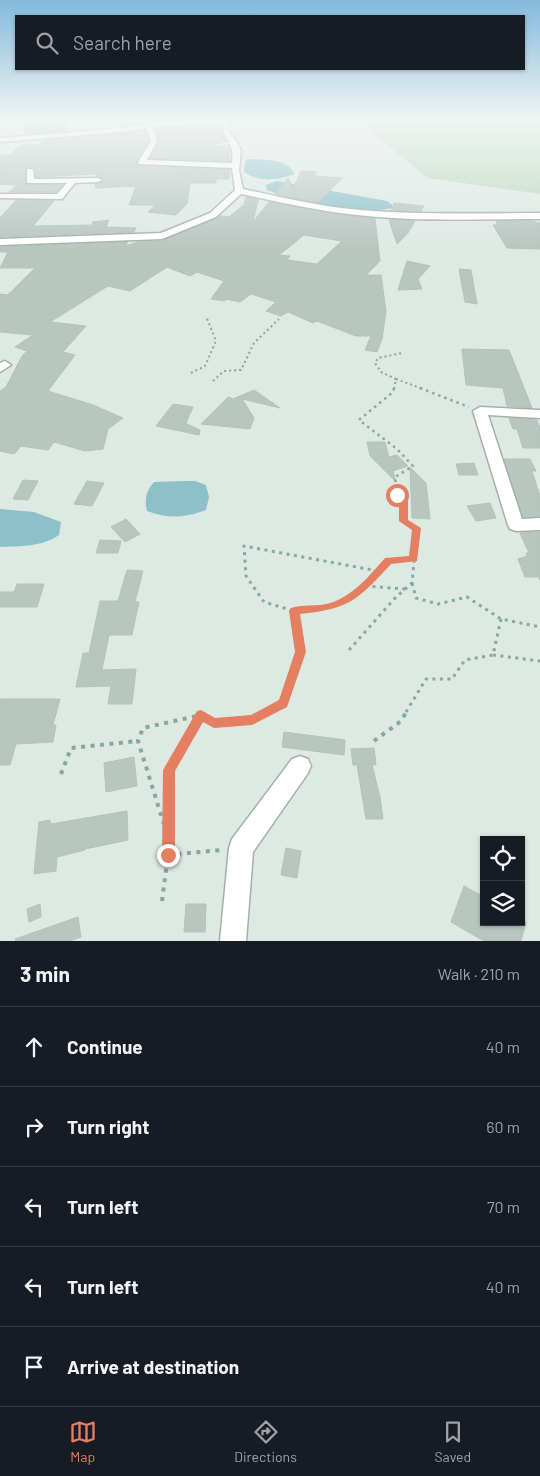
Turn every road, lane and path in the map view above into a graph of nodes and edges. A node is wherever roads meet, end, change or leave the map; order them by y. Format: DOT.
graph roads {
  1 [pos="177,163"];
  2 [pos="236,163"];
  3 [pos="236,166"];
  4 [pos="30,171"];
  5 [pos="98,180"];
  6 [pos="73,181"];
  7 [pos="238,191"];
  8 [pos="0,196"];
  9 [pos="540,216"];
  10 [pos="0,242"];
  11 [pos="206,316"];
  12 [pos="279,319"];
  13 [pos="402,353"];
  14 [pos="191,373"];
  15 [pos="396,378"];
  16 [pos="213,381"];
  17 [pos="480,411"];
  18 [pos="540,414"];
  19 [pos="540,524"];
  20 [pos="413,559"];
  21 [pos="378,571"];
  22 [pos="412,583"];
  23 [pos="365,586"];
  24 [pos="405,589"];
  25 [pos="294,611"];
  26 [pos="501,620"];
  27 [pos="540,627"];
  28 [pos="349,650"];
  29 [pos="493,655"];
  30 [pos="540,660"];
  31 [pos="201,715"];
  32 [pos="138,741"];
  33 [pos="374,741"];
  34 [pos="300,766"];
  35 [pos="61,774"];
  36 [pos="168,837"];
  37 [pos="241,848"];
  38 [pos="168,855"];
  39 [pos="162,901"];
  40 [pos="233,941"];
  1 -- 3 [label="street"];
  2 -- 3 [label="street"];
  3 -- 7 [label="street"];
  4 -- 6 [label="street"];
  5 -- 6 [label="street"];
  6 -- 8 [label="street"];
  7 -- 9 [label="street"];
  7 -- 10 [label="street"];
  11 -- 14 [label="path"];
  12 -- 16 [label="path"];
  13 -- 15 [label="path"];
  15 -- 17 [label="path"];
  15 -- 20 [label="path"];
  17 -- 18 [label="street"];
  17 -- 19 [label="street"];
  20 -- 21 [label="path"];
  20 -- 22 [label="path"];
  21 -- 23 [label="path"];
  21 -- 25 [label="path"];
  22 -- 24 [label="path"];
  22 -- 26 [label="path"];
  23 -- 24 [label="path"];
  23 -- 25 [label="path"];
  24 -- 28 [label="path"];
  25 -- 31 [label="path"];
  26 -- 27 [label="path"];
  26 -- 29 [label="path"];
  29 -- 30 [label="path"];
  29 -- 33 [label="path"];
  31 -- 32 [label="path"];
  31 -- 36 [label="path"];
  32 -- 35 [label="path"];
  32 -- 36 [label="path"];
  34 -- 37 [label="street"];
  36 -- 38 [label="path"];
  37 -- 38 [label="path"];
  37 -- 40 [label="street"];
  38 -- 39 [label="path"];
}
